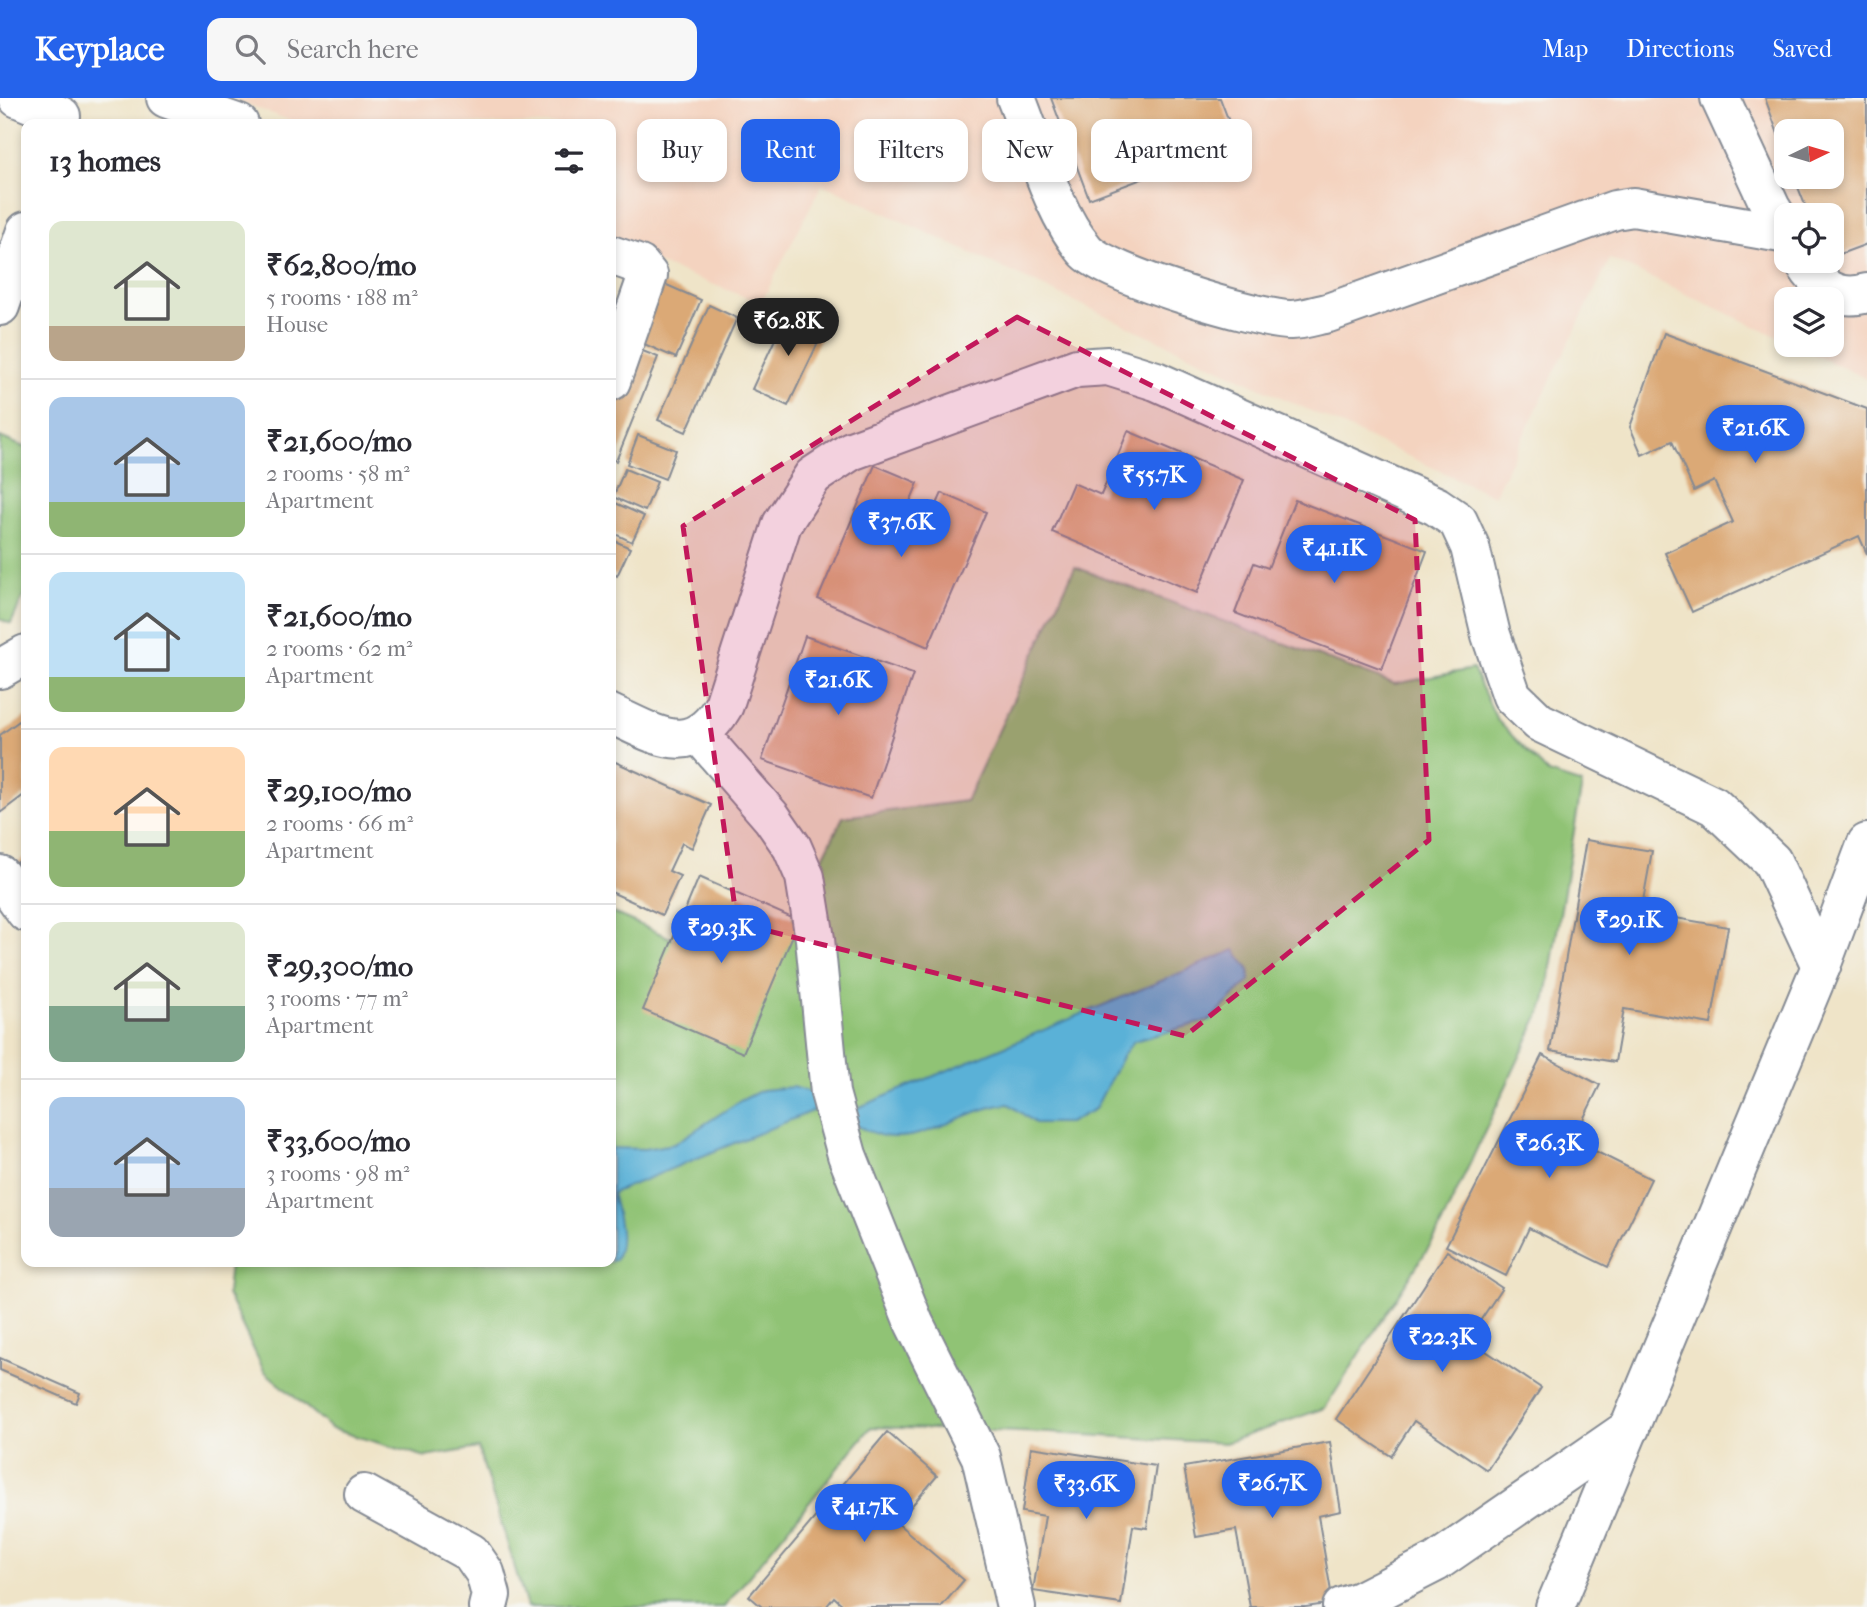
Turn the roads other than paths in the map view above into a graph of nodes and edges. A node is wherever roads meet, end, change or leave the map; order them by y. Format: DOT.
graph roads {
  1 [pos="18,98"];
  2 [pos="166,98"];
  3 [pos="1016,98"];
  4 [pos="1720,98"];
  5 [pos="62,113"];
  6 [pos="225,119"];
  7 [pos="1774,211"];
  8 [pos="1774,232"];
  9 [pos="21,254"];
  10 [pos="616,257"];
  11 [pos="1812,273"];
  12 [pos="1867,293"];
  13 [pos="0,306"];
  14 [pos="616,367"];
  15 [pos="21,657"];
  16 [pos="0,669"];
  17 [pos="616,717"];
  18 [pos="699,735"];
  19 [pos="1867,844"];
  20 [pos="0,875"];
  21 [pos="21,905"];
  22 [pos="1821,966"];
  23 [pos="1630,1428"];
  24 [pos="363,1494"];
  25 [pos="488,1607"];
  26 [pos="1016,1607"];
  27 [pos="1342,1607"];
  28 [pos="1555,1607"];
  1 -- 5 [label="street"];
  2 -- 6 [label="street"];
  3 -- 8 [label="street"];
  4 -- 7 [label="street"];
  9 -- 13 [label="street"];
  10 -- 14 [label="street"];
  11 -- 12 [label="street"];
  15 -- 16 [label="street"];
  17 -- 18 [label="street"];
  18 -- 22 [label="street"];
  18 -- 26 [label="street"];
  19 -- 22 [label="street"];
  20 -- 21 [label="street"];
  22 -- 23 [label="street"];
  23 -- 27 [label="street"];
  23 -- 28 [label="street"];
  24 -- 25 [label="street"];
}
